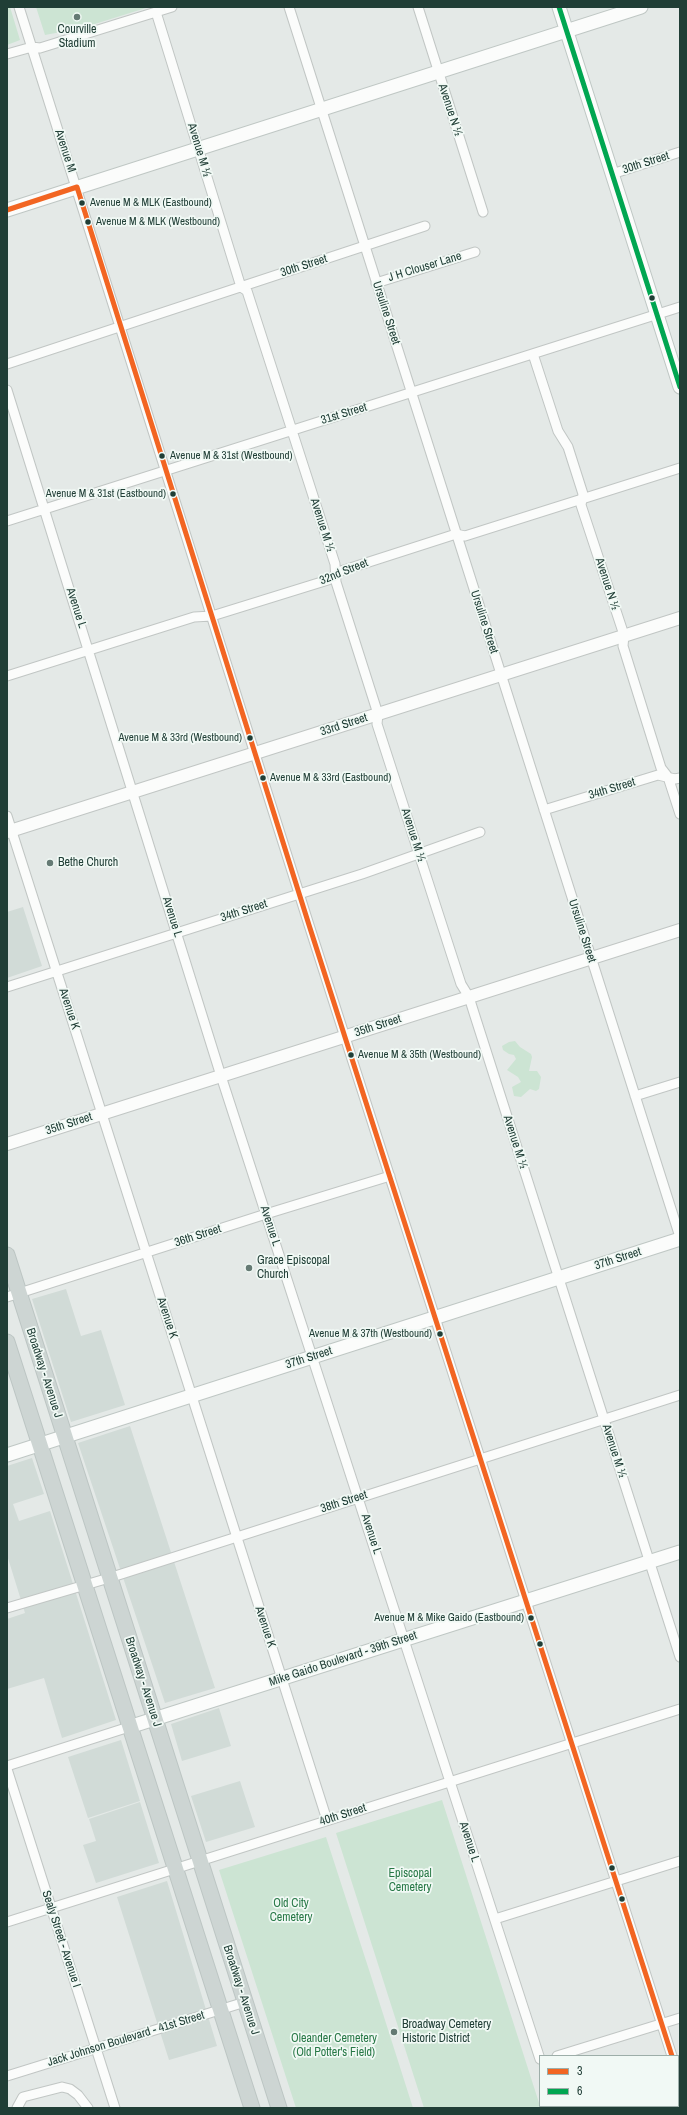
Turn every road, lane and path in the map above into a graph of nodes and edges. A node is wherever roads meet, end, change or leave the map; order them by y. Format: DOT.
graph roads {
  1 [pos="19,7"];
  2 [pos="172,7"];
  3 [pos="289,7"];
  4 [pos="418,7"];
  5 [pos="559,7"];
  6 [pos="641,7"];
  7 [pos="156,12"];
  8 [pos="566,31"];
  9 [pos="32,47"];
  10 [pos="7,54"];
  11 [pos="438,72"];
  12 [pos="321,109"];
  13 [pos="198,148"];
  14 [pos="680,152"];
  15 [pos="612,174"];
  16 [pos="77,187"];
  17 [pos="7,210"];
  18 [pos="483,212"];
  19 [pos="425,226"];
  20 [pos="364,246"];
  21 [pos="475,252"];
  22 [pos="376,283"];
  23 [pos="241,287"];
  24 [pos="680,307"];
  25 [pos="657,314"];
  26 [pos="121,326"];
  27 [pos="533,354"];
  28 [pos="7,364"];
  29 [pos="680,387"];
  30 [pos="7,390"];
  31 [pos="411,393"];
  32 [pos="292,430"];
  33 [pos="680,468"];
  34 [pos="166,470"];
  35 [pos="582,499"];
  36 [pos="44,509"];
  37 [pos="7,521"];
  38 [pos="456,534"];
  39 [pos="336,574"];
  40 [pos="212,616"];
  41 [pos="680,618"];
  42 [pos="624,635"];
  43 [pos="89,650"];
  44 [pos="501,674"];
  45 [pos="7,676"];
  46 [pos="378,714"];
  47 [pos="255,753"];
  48 [pos="668,777"];
  49 [pos="680,778"];
  50 [pos="134,792"];
  51 [pos="544,810"];
  52 [pos="680,814"];
  53 [pos="7,816"];
  54 [pos="9,831"];
  55 [pos="480,832"];
  56 [pos="419,855"];
  57 [pos="299,894"];
  58 [pos="680,930"];
  59 [pos="177,933"];
  60 [pos="591,958"];
  61 [pos="57,971"];
  62 [pos="7,987"];
  63 [pos="469,997"];
  64 [pos="345,1036"];
  65 [pos="222,1076"];
  66 [pos="680,1082"];
  67 [pos="635,1096"];
  68 [pos="102,1113"];
  69 [pos="7,1144"];
  70 [pos="390,1176"];
  71 [pos="266,1214"];
  72 [pos="680,1238"];
  73 [pos="146,1253"];
  74 [pos="7,1255"];
  75 [pos="559,1278"];
  76 [pos="13,1295"];
  77 [pos="435,1317"];
  78 [pos="7,1342"];
  79 [pos="313,1356"];
  80 [pos="680,1394"];
  81 [pos="192,1396"];
  82 [pos="604,1419"];
  83 [pos="65,1437"];
  84 [pos="40,1445"];
  85 [pos="7,1455"];
  86 [pos="480,1458"];
  87 [pos="359,1497"];
  88 [pos="236,1536"];
  89 [pos="680,1552"];
  90 [pos="650,1561"];
  91 [pos="110,1578"];
  92 [pos="84,1585"];
  93 [pos="526,1601"];
  94 [pos="7,1608"];
  95 [pos="405,1639"];
  96 [pos="680,1657"];
  97 [pos="282,1678"];
  98 [pos="680,1709"];
  99 [pos="155,1719"];
  100 [pos="129,1727"];
  101 [pos="571,1743"];
  102 [pos="7,1766"];
  103 [pos="7,1769"];
  104 [pos="449,1781"];
  105 [pos="327,1820"];
  106 [pos="200,1860"];
  107 [pos="680,1861"];
  108 [pos="175,1868"];
  109 [pos="615,1882"];
  110 [pos="51,1908"];
  111 [pos="495,1919"];
  112 [pos="7,1922"];
  113 [pos="245,2002"];
  114 [pos="221,2009"];
  115 [pos="680,2018"];
  116 [pos="661,2024"];
  117 [pos="96,2048"];
  118 [pos="560,2055"];
  119 [pos="672,2055"];
  120 [pos="539,2056"];
  121 [pos="7,2076"];
  122 [pos="17,2108"];
  123 [pos="88,2108"];
  124 [pos="115,2108"];
  125 [pos="252,2108"];
  126 [pos="279,2108"];
  1 -- 9 [label="street, Avenue M"];
  2 -- 7 [label="street"];
  3 -- 12 [label="street, Ursuline Street"];
  4 -- 11 [label="street, Avenue N ½"];
  5 -- 8 [label="main road"];
  6 -- 8 [label="main road"];
  7 -- 9 [label="street"];
  7 -- 13 [label="street, Avenue M ½"];
  8 -- 11 [label="main road"];
  8 -- 15 [label="main road"];
  9 -- 10 [label="street"];
  9 -- 16 [label="street, Avenue M"];
  11 -- 12 [label="main road"];
  11 -- 18 [label="street, Avenue N ½"];
  12 -- 13 [label="main road"];
  12 -- 20 [label="street, Ursuline Street"];
  13 -- 16 [label="main road"];
  13 -- 23 [label="street, Avenue M ½"];
  14 -- 15 [label="street, 30th Street"];
  15 -- 25 [label="main road"];
  16 -- 17 [label="main road"];
  16 -- 26 [label="street, Avenue M"];
  19 -- 20 [label="street, 30th Street"];
  20 -- 22 [label="street, Ursuline Street"];
  20 -- 23 [label="street, 30th Street"];
  21 -- 22 [label="street, J H Clouser Lane"];
  22 -- 31 [label="street, Ursuline Street"];
  23 -- 26 [label="street, 30th Street"];
  23 -- 32 [label="street, Avenue M ½"];
  24 -- 25 [label="street, 31st Street"];
  25 -- 27 [label="street, 31st Street"];
  25 -- 29 [label="main road"];
  26 -- 28 [label="street"];
  26 -- 34 [label="street, Avenue M"];
  27 -- 31 [label="street, 31st Street"];
  27 -- 35 [label="street, Avenue N ½"];
  30 -- 36 [label="street, Avenue L"];
  31 -- 32 [label="street, 31st Street"];
  31 -- 38 [label="street, Ursuline Street"];
  32 -- 34 [label="street, 31st Street"];
  32 -- 39 [label="street, Avenue M ½"];
  33 -- 35 [label="street, 32nd Street"];
  34 -- 36 [label="street, 31st Street"];
  34 -- 40 [label="street, Avenue M"];
  35 -- 38 [label="street, 32nd Street"];
  35 -- 42 [label="street, Avenue N ½"];
  36 -- 37 [label="street, 31st Street"];
  36 -- 43 [label="street, Avenue L"];
  38 -- 39 [label="street, 32nd Street"];
  38 -- 44 [label="street, Ursuline Street"];
  39 -- 40 [label="street, 32nd Street"];
  39 -- 46 [label="street, Avenue M ½"];
  40 -- 43 [label="street, 32nd Street"];
  40 -- 47 [label="street, Avenue M"];
  41 -- 42 [label="street, 33rd Street"];
  42 -- 44 [label="street, 33rd Street"];
  42 -- 48 [label="street, Avenue N ½"];
  43 -- 45 [label="street, 32nd Street"];
  43 -- 50 [label="street, Avenue L"];
  44 -- 46 [label="street, 33rd Street"];
  44 -- 51 [label="street, Ursuline Street"];
  46 -- 47 [label="street, 33rd Street"];
  46 -- 56 [label="street, Avenue M ½"];
  47 -- 50 [label="street, 33rd Street"];
  47 -- 57 [label="street, Avenue M"];
  48 -- 49 [label="street, 34th Street"];
  48 -- 51 [label="street, 34th Street"];
  48 -- 52 [label="street, Avenue N ½"];
  50 -- 54 [label="street, 33rd Street"];
  50 -- 59 [label="street, Avenue L"];
  51 -- 60 [label="street, Ursuline Street"];
  53 -- 54 [label="street, Avenue K"];
  54 -- 61 [label="street, Avenue K"];
  55 -- 56 [label="street, 34th Street"];
  56 -- 57 [label="street, 34th Street"];
  56 -- 63 [label="street, Avenue M ½"];
  57 -- 59 [label="street, 34th Street"];
  57 -- 64 [label="street, Avenue M"];
  58 -- 60 [label="street, 35th Street"];
  59 -- 61 [label="street, 34th Street"];
  59 -- 65 [label="street, Avenue L"];
  60 -- 63 [label="street, 35th Street"];
  60 -- 67 [label="street, Ursuline Street"];
  61 -- 62 [label="street, 34th Street"];
  61 -- 68 [label="street, Avenue K"];
  63 -- 64 [label="street, 35th Street"];
  63 -- 75 [label="street, Avenue M ½"];
  64 -- 65 [label="street, 35th Street"];
  64 -- 70 [label="street, Avenue M"];
  65 -- 68 [label="street, 35th Street"];
  65 -- 71 [label="street, Avenue L"];
  66 -- 67 [label="street"];
  67 -- 72 [label="street, Ursuline Street"];
  68 -- 69 [label="street, 35th Street"];
  68 -- 73 [label="street, Avenue K"];
  70 -- 71 [label="street, 36th Street"];
  70 -- 77 [label="street, Avenue M"];
  71 -- 73 [label="street, 36th Street"];
  71 -- 79 [label="street, Avenue L"];
  72 -- 75 [label="main road, 37th Street"];
  73 -- 76 [label="street, 36th Street"];
  73 -- 81 [label="street, Avenue K"];
  74 -- 76 [label="main road, Broadway - Avenue J"];
  75 -- 77 [label="main road, 37th Street"];
  75 -- 82 [label="street, Avenue M ½"];
  76 -- 83 [label="main road, Broadway - Avenue J"];
  77 -- 79 [label="main road, 37th Street"];
  77 -- 86 [label="street, Avenue M"];
  78 -- 84 [label="main road, Broadway - Avenue J"];
  79 -- 81 [label="main road, 37th Street"];
  79 -- 87 [label="street, Avenue L"];
  80 -- 82 [label="street, 38th Street"];
  81 -- 83 [label="main road, 37th Street"];
  81 -- 88 [label="street, Avenue K"];
  82 -- 86 [label="street, 38th Street"];
  82 -- 90 [label="street, Avenue M ½"];
  83 -- 84 [label="main road, 37th Street"];
  83 -- 91 [label="main road, Broadway - Avenue J"];
  84 -- 85 [label="main road, 37th Street"];
  84 -- 92 [label="main road, Broadway - Avenue J"];
  86 -- 87 [label="street, 38th Street"];
  86 -- 93 [label="street, Avenue M"];
  87 -- 88 [label="street, 38th Street"];
  87 -- 95 [label="street, Avenue L"];
  88 -- 91 [label="street, 38th Street"];
  88 -- 97 [label="street, Avenue K"];
  89 -- 90 [label="main road, Mike Gaido Boulevard - 39th Street"];
  90 -- 93 [label="main road, Mike Gaido Boulevard - 39th Street"];
  90 -- 96 [label="street, Avenue M ½"];
  91 -- 92 [label="street, 38th Street"];
  91 -- 99 [label="main road, Broadway - Avenue J"];
  92 -- 94 [label="street, 38th Street"];
  92 -- 100 [label="main road, Broadway - Avenue J"];
  93 -- 95 [label="main road, Mike Gaido Boulevard - 39th Street"];
  93 -- 101 [label="street, Avenue M"];
  95 -- 97 [label="main road, Mike Gaido Boulevard - 39th Street"];
  95 -- 104 [label="street, Avenue L"];
  97 -- 99 [label="main road, Mike Gaido Boulevard - 39th Street"];
  97 -- 105 [label="street, Avenue K"];
  98 -- 101 [label="street, 40th Street"];
  99 -- 100 [label="main road, Mike Gaido Boulevard - 39th Street"];
  99 -- 106 [label="main road, Broadway - Avenue J"];
  100 -- 102 [label="street, Mike Gaido Boulevard - 39th Street"];
  100 -- 108 [label="main road, Broadway - Avenue J"];
  101 -- 104 [label="street, 40th Street"];
  101 -- 109 [label="street, Avenue M"];
  103 -- 110 [label="street, Sealy Street - Avenue I"];
  104 -- 105 [label="street, 40th Street"];
  104 -- 111 [label="street, Avenue L"];
  105 -- 106 [label="street, 40th Street"];
  106 -- 108 [label="street, 40th Street"];
  106 -- 113 [label="main road, Broadway - Avenue J"];
  107 -- 109 [label="street"];
  108 -- 110 [label="street, 40th Street"];
  108 -- 114 [label="main road, Broadway - Avenue J"];
  109 -- 111 [label="street"];
  109 -- 116 [label="street, Avenue M"];
  110 -- 112 [label="street, 40th Street"];
  110 -- 117 [label="street, Sealy Street - Avenue I"];
  111 -- 120 [label="street, Avenue L"];
  113 -- 114 [label="street, Jack Johnson Boulevard - 41st Street"];
  113 -- 126 [label="main road, Broadway - Avenue J"];
  114 -- 117 [label="street, Jack Johnson Boulevard - 41st Street"];
  114 -- 125 [label="main road, Broadway - Avenue J"];
  115 -- 116 [label="street"];
  116 -- 118 [label="street"];
  116 -- 119 [label="street, Avenue M"];
  117 -- 121 [label="street, Jack Johnson Boulevard - 41st Street"];
  117 -- 124 [label="street, Sealy Street - Avenue I"];
  122 -- 123 [label="street"];
}
